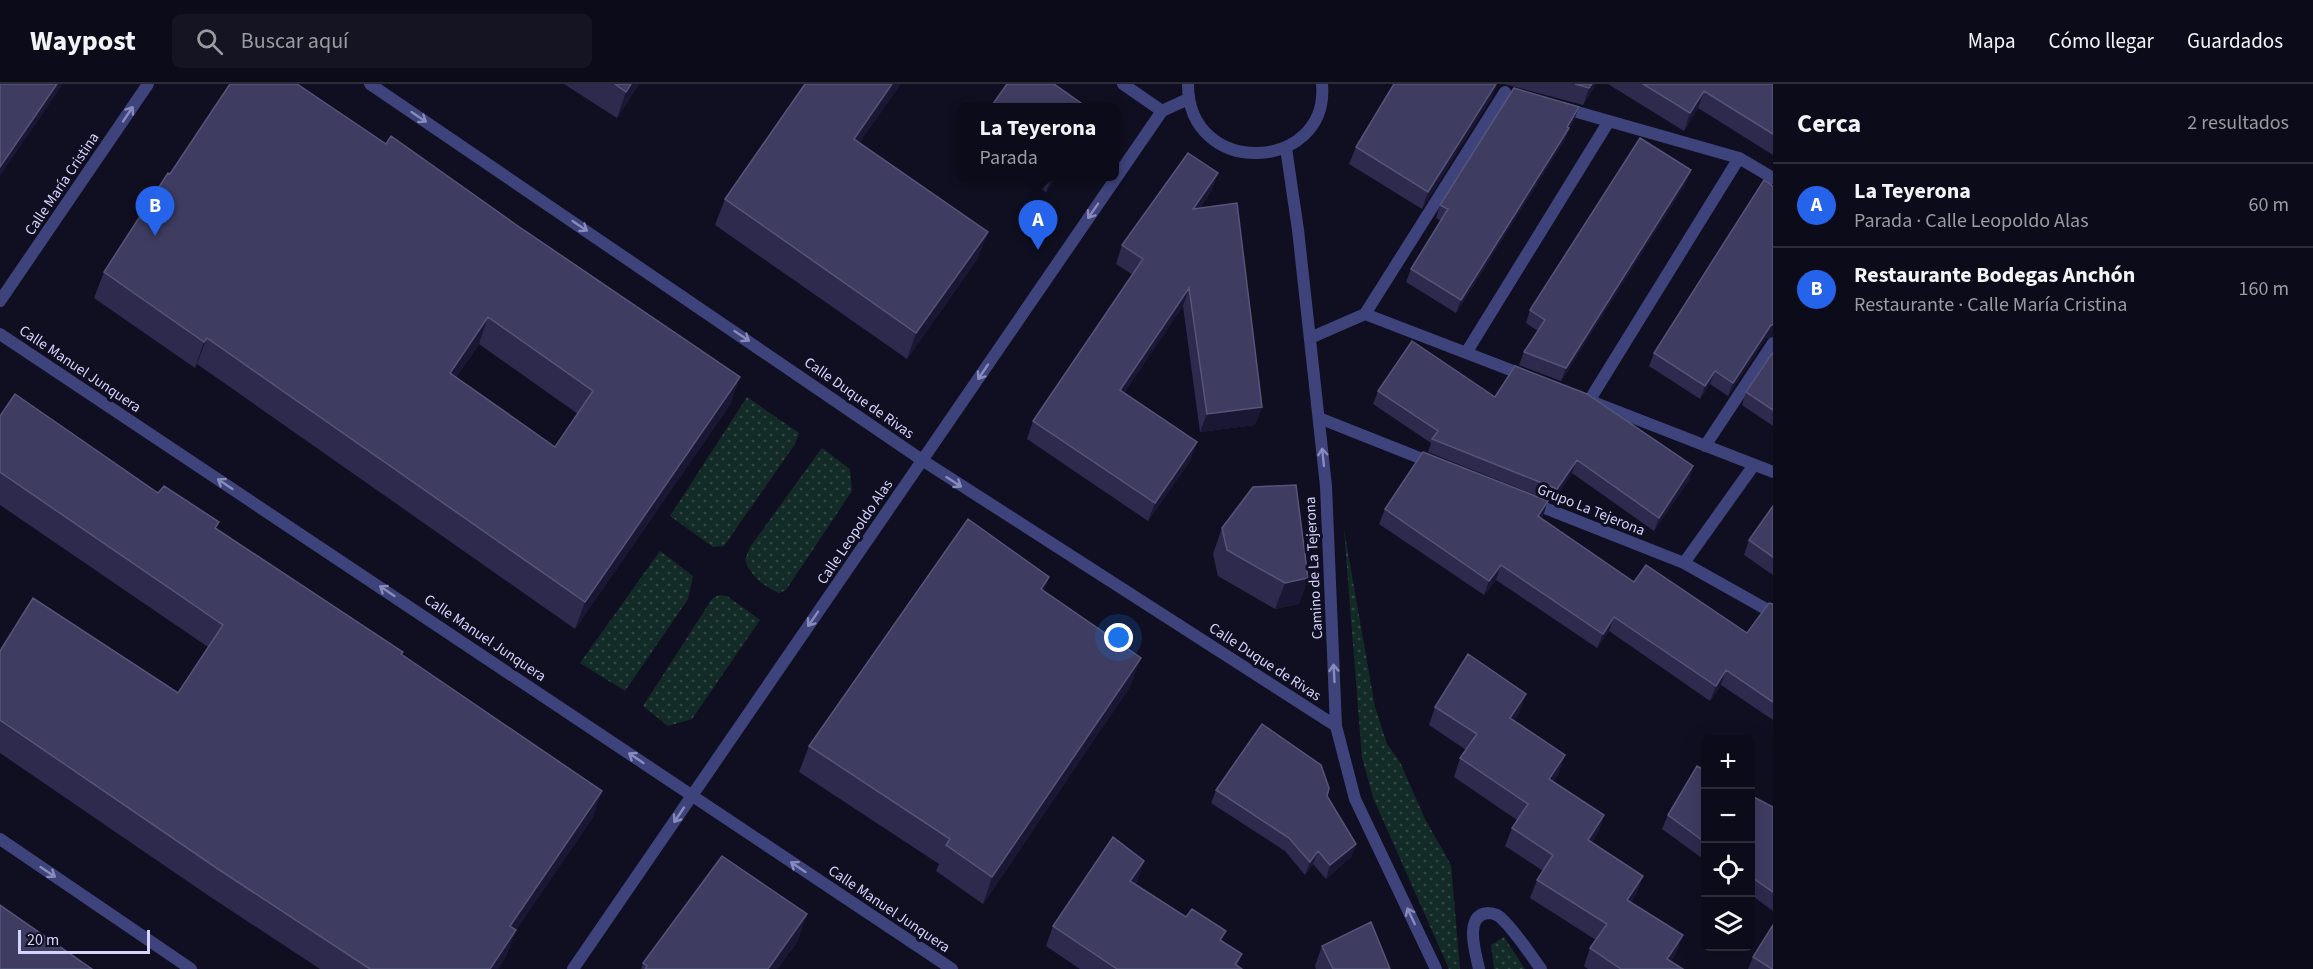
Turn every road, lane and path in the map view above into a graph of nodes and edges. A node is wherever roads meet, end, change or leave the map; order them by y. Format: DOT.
graph roads {
  1 [pos="148,84"];
  2 [pos="370,84"];
  3 [pos="1123,84"];
  4 [pos="1188,84"];
  5 [pos="1322,84"];
  6 [pos="1505,92"];
  7 [pos="1188,99"];
  8 [pos="1546,103"];
  9 [pos="1162,111"];
  10 [pos="1609,121"];
  11 [pos="1286,148"];
  12 [pos="1739,158"];
  13 [pos="1119,174"];
  14 [pos="1773,178"];
  15 [pos="1114,181"];
  16 [pos="0,301"];
  17 [pos="1365,314"];
  18 [pos="0,334"];
  19 [pos="1310,338"];
  20 [pos="1773,343"];
  21 [pos="1466,353"];
  22 [pos="1538,381"];
  23 [pos="1319,418"];
  24 [pos="1705,446"];
  25 [pos="922,460"];
  26 [pos="1754,465"];
  27 [pos="1452,471"];
  28 [pos="1773,472"];
  29 [pos="1518,497"];
  30 [pos="1684,563"];
  31 [pos="1773,613"];
  32 [pos="1336,726"];
  33 [pos="692,795"];
  34 [pos="0,839"];
  35 [pos="191,969"];
  36 [pos="573,969"];
  37 [pos="952,969"];
  38 [pos="1436,969"];
  39 [pos="1479,969"];
  40 [pos="1540,969"];
  16 -- 1 [label="street, Calle María Cristina, one-way"];
  2 -- 25 [label="street, Calle Duque de Rivas, one-way"];
  3 -- 9 [label="street"];
  4 -- 7 [label="street"];
  5 -- 11 [label="street"];
  6 -- 17 [label="street"];
  7 -- 9 [label="street"];
  7 -- 11 [label="street"];
  8 -- 10 [label="street"];
  9 -- 13 [label="street, Calle Leopoldo Alas, one-way"];
  10 -- 12 [label="street"];
  10 -- 21 [label="street"];
  11 -- 19 [label="street, Camino de La Tejerona"];
  12 -- 14 [label="street"];
  12 -- 24 [label="street"];
  15 -- 25 [label="street, Calle Leopoldo Alas, one-way"];
  17 -- 19 [label="street"];
  17 -- 21 [label="street"];
  33 -- 18 [label="street, Calle Manuel Junquera, one-way"];
  19 -- 23 [label="street, Camino de La Tejerona"];
  20 -- 24 [label="street"];
  21 -- 22 [label="street"];
  23 -- 27 [label="street"];
  32 -- 23 [label="street, Camino de La Tejerona, one-way"];
  24 -- 26 [label="street"];
  25 -- 32 [label="street, Calle Duque de Rivas, one-way"];
  25 -- 33 [label="street, Calle Leopoldo Alas, one-way"];
  26 -- 28 [label="street"];
  26 -- 30 [label="street"];
  29 -- 30 [label="street, Grupo La Tejerona"];
  30 -- 31 [label="street, Grupo La Tejerona"];
  38 -- 32 [label="street, Camino de La Tejerona, one-way"];
  33 -- 36 [label="street, Calle Leopoldo Alas, one-way"];
  37 -- 33 [label="street, Calle Manuel Junquera, one-way"];
  34 -- 35 [label="street, one-way"];
  39 -- 40 [label="street"];
}
